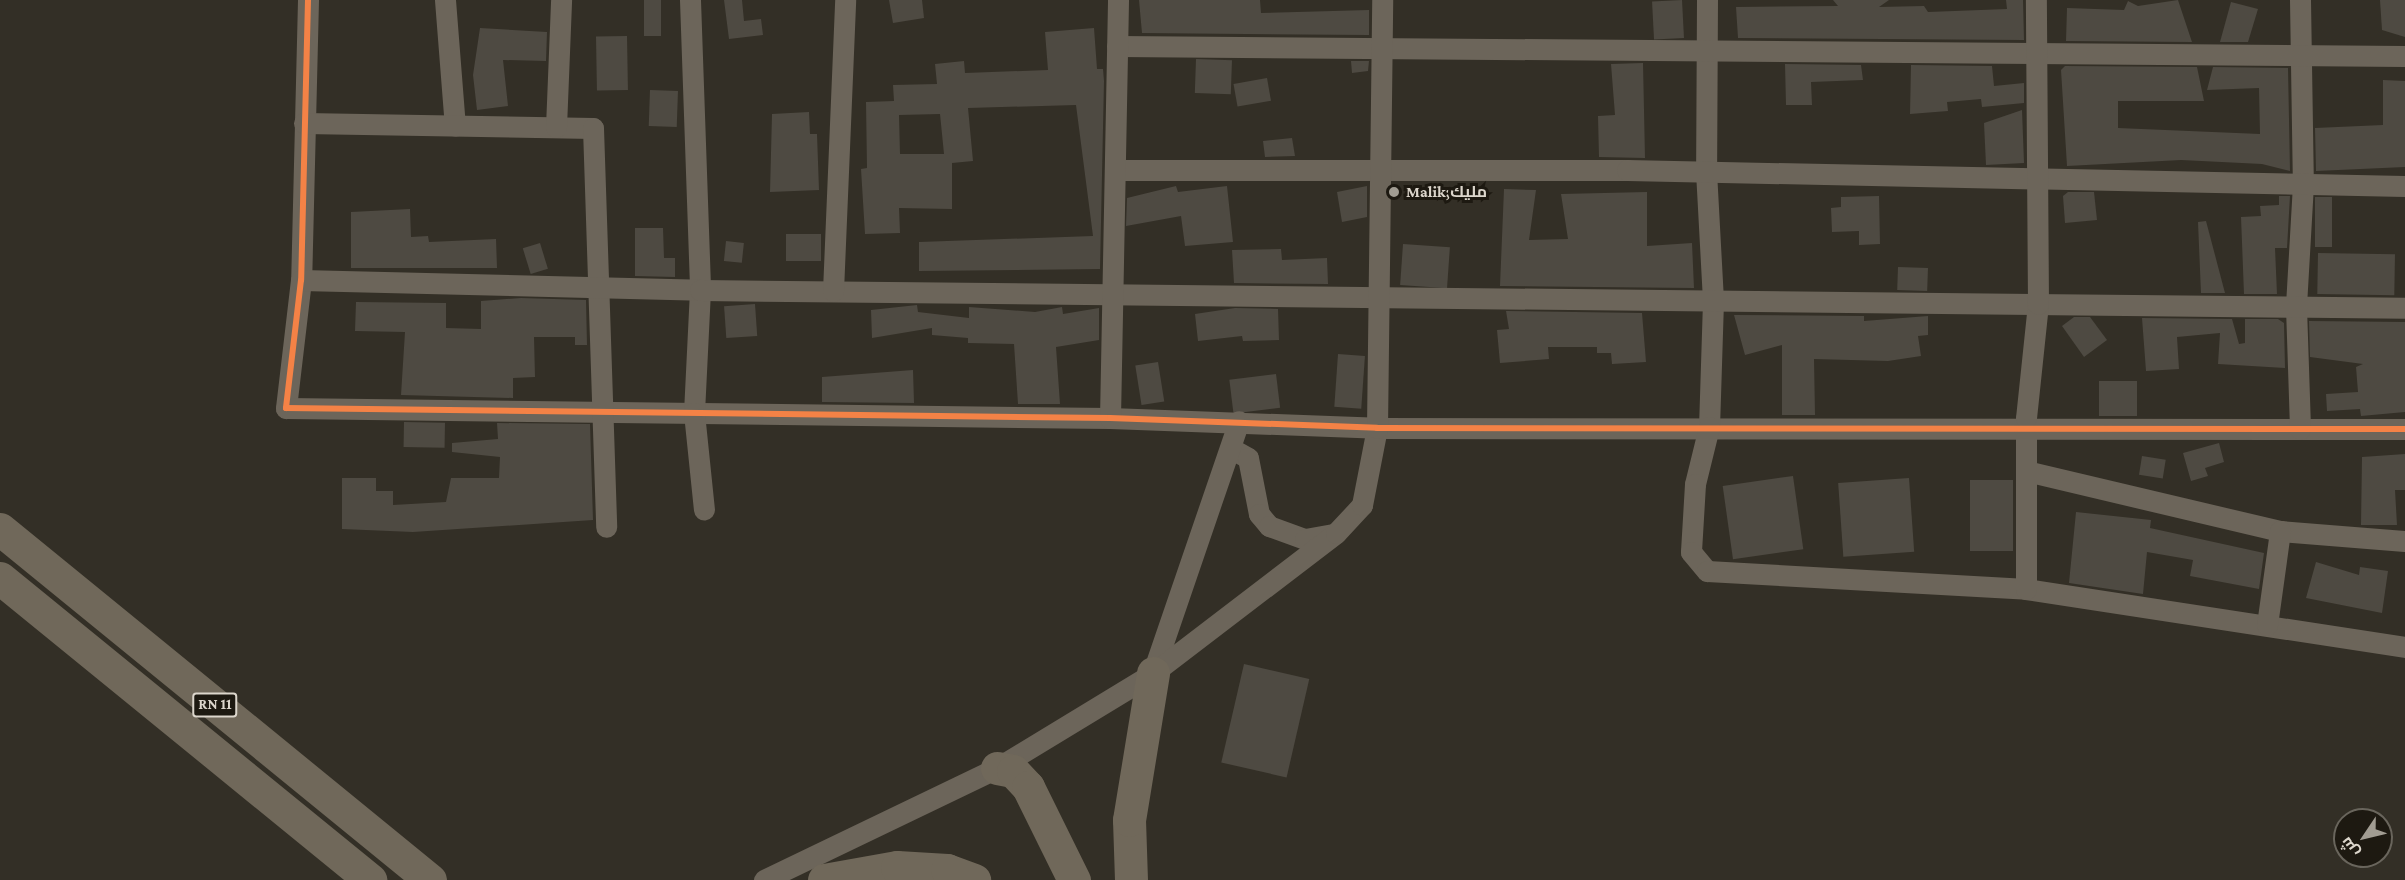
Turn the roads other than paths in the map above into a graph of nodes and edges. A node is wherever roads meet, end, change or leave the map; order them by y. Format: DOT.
graph roads {
  1 [pos="308,0"];
  2 [pos="445,0"];
  3 [pos="561,0"];
  4 [pos="690,0"];
  5 [pos="845,0"];
  6 [pos="1118,0"];
  7 [pos="1382,0"];
  8 [pos="1707,0"];
  9 [pos="2036,0"];
  10 [pos="2300,0"];
  11 [pos="1382,45"];
  12 [pos="1118,46"];
  13 [pos="1707,46"];
  14 [pos="2037,52"];
  15 [pos="2300,55"];
  16 [pos="2405,56"];
  17 [pos="304,123"];
  18 [pos="455,126"];
  19 [pos="556,127"];
  20 [pos="1115,170"];
  21 [pos="1381,170"];
  22 [pos="1706,171"];
  23 [pos="2037,178"];
  24 [pos="2303,184"];
  25 [pos="2405,186"];
  26 [pos="301,280"];
  27 [pos="600,288"];
  28 [pos="700,290"];
  29 [pos="833,291"];
  30 [pos="1114,293"];
  31 [pos="1381,296"];
  32 [pos="1713,301"];
  33 [pos="2038,304"];
  34 [pos="2296,307"];
  35 [pos="2405,308"];
  36 [pos="602,412"];
  37 [pos="694,413"];
  38 [pos="1110,418"];
  39 [pos="1239,422"];
  40 [pos="1709,427"];
  41 [pos="1377,428"];
  42 [pos="2300,429"];
  43 [pos="2405,429"];
  44 [pos="2025,432"];
  45 [pos="1232,449"];
  46 [pos="2026,471"];
  47 [pos="704,509"];
  48 [pos="606,527"];
  49 [pos="0,529"];
  50 [pos="2280,531"];
  51 [pos="1336,533"];
  52 [pos="2405,541"];
  53 [pos="0,579"];
  54 [pos="2026,589"];
  55 [pos="2267,625"];
  56 [pos="2405,647"];
  57 [pos="1153,673"];
  58 [pos="173,719"];
  59 [pos="997,768"];
  60 [pos="350,880"];
  61 [pos="370,880"];
  62 [pos="430,880"];
  63 [pos="764,880"];
  64 [pos="824,880"];
  65 [pos="974,880"];
  66 [pos="1074,880"];
  67 [pos="1131,880"];
  1 -- 17 [label="street"];
  2 -- 18 [label="street"];
  3 -- 19 [label="street"];
  4 -- 28 [label="street"];
  5 -- 29 [label="street"];
  6 -- 12 [label="street"];
  7 -- 11 [label="street"];
  8 -- 13 [label="street"];
  9 -- 14 [label="street"];
  10 -- 15 [label="street"];
  11 -- 12 [label="street"];
  11 -- 13 [label="street"];
  11 -- 21 [label="street"];
  12 -- 20 [label="street"];
  13 -- 14 [label="street"];
  13 -- 22 [label="street"];
  14 -- 15 [label="street"];
  14 -- 23 [label="street"];
  15 -- 16 [label="street"];
  15 -- 24 [label="street"];
  17 -- 18 [label="street"];
  17 -- 26 [label="street"];
  18 -- 19 [label="street"];
  19 -- 27 [label="street"];
  20 -- 21 [label="street"];
  20 -- 30 [label="street"];
  21 -- 22 [label="street"];
  21 -- 31 [label="street"];
  22 -- 23 [label="street"];
  22 -- 32 [label="street"];
  23 -- 24 [label="street"];
  23 -- 33 [label="street"];
  24 -- 25 [label="street"];
  24 -- 34 [label="street"];
  26 -- 27 [label="street"];
  26 -- 36 [label="street"];
  27 -- 28 [label="street"];
  27 -- 36 [label="street"];
  28 -- 29 [label="street"];
  28 -- 37 [label="street"];
  29 -- 30 [label="street"];
  30 -- 31 [label="street"];
  30 -- 38 [label="street"];
  31 -- 32 [label="street"];
  31 -- 41 [label="street"];
  32 -- 33 [label="street"];
  32 -- 40 [label="street"];
  33 -- 34 [label="street"];
  33 -- 44 [label="street"];
  34 -- 35 [label="street"];
  34 -- 42 [label="street"];
  36 -- 37 [label="street"];
  36 -- 48 [label="street"];
  37 -- 38 [label="street"];
  37 -- 47 [label="street"];
  38 -- 39 [label="street"];
  39 -- 41 [label="street"];
  39 -- 45 [label="street"];
  40 -- 41 [label="street"];
  40 -- 44 [label="street"];
  40 -- 54 [label="street"];
  41 -- 51 [label="street"];
  42 -- 43 [label="street"];
  42 -- 44 [label="street"];
  44 -- 46 [label="street"];
  45 -- 51 [label="street"];
  45 -- 57 [label="street"];
  46 -- 50 [label="street"];
  46 -- 54 [label="street"];
  49 -- 62 [label="highway, RN 11"];
  50 -- 52 [label="street"];
  50 -- 55 [label="street"];
  51 -- 57 [label="street"];
  53 -- 58 [label="highway, RN 11"];
  54 -- 55 [label="street"];
  55 -- 56 [label="street"];
  57 -- 59 [label="street"];
  57 -- 67 [label="highway"];
  58 -- 60 [label="highway"];
  58 -- 61 [label="highway, RN 11"];
  59 -- 63 [label="street"];
  59 -- 66 [label="highway"];
  64 -- 65 [label="highway"];
}
